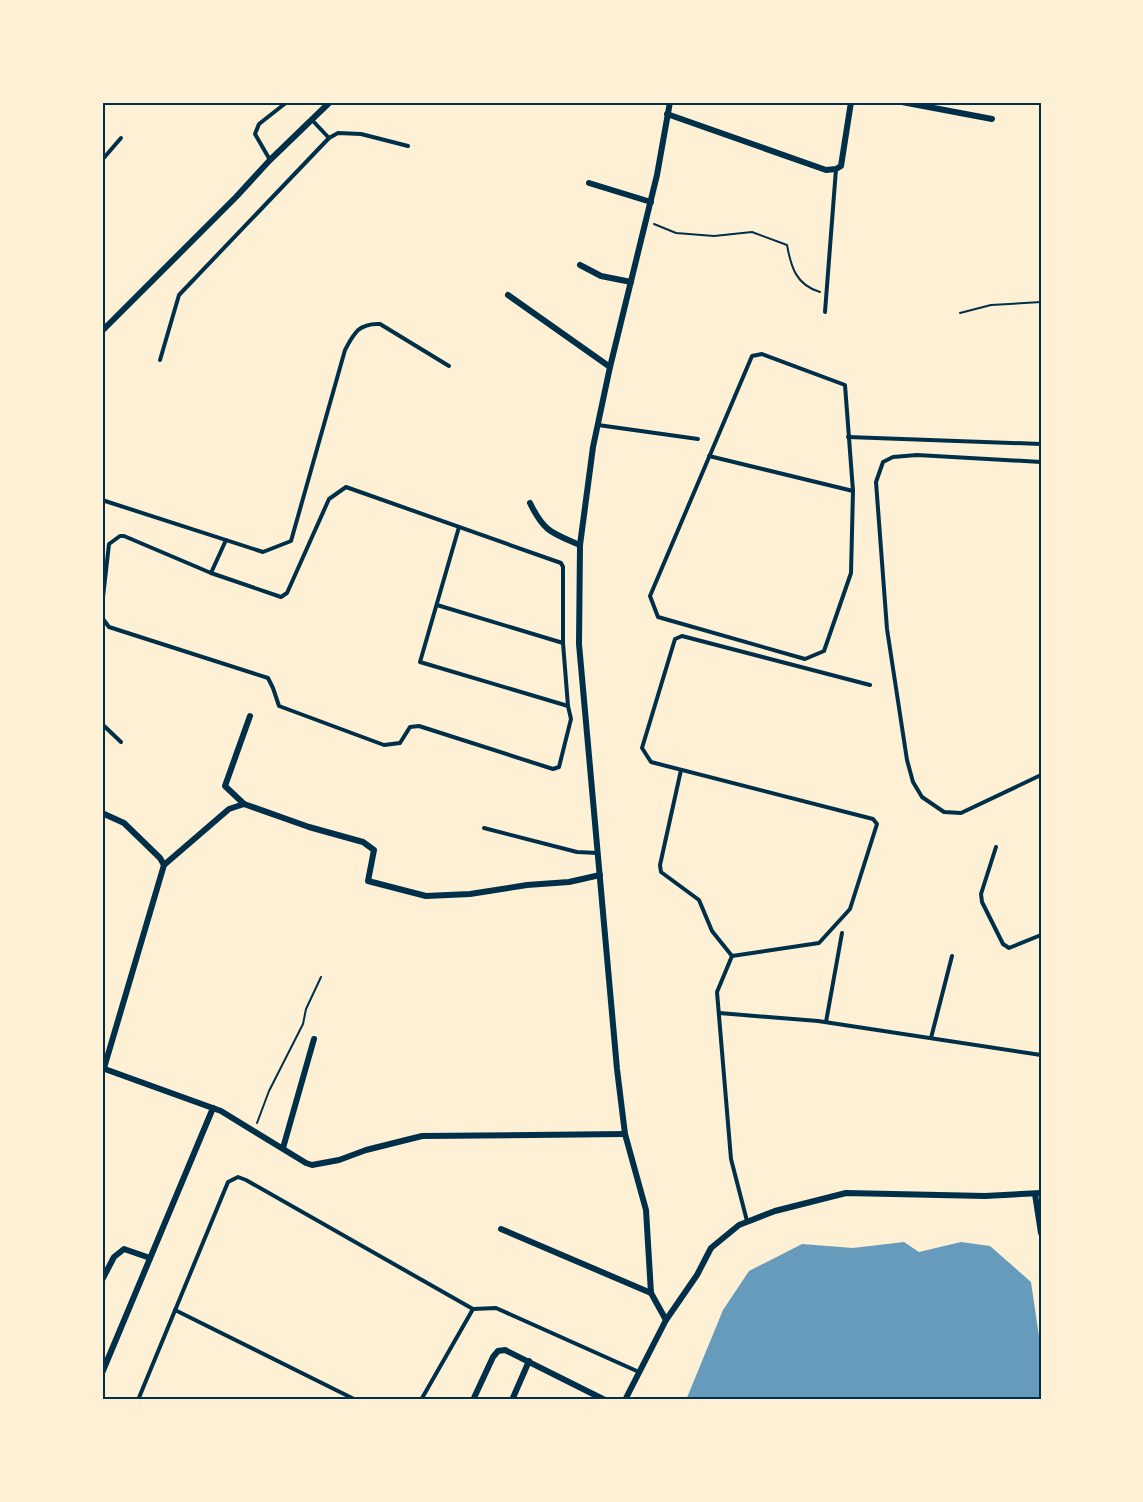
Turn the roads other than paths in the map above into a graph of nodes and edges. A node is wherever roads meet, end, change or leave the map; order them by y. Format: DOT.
graph roads {
  1 [pos="287,102"];
  2 [pos="330,102"];
  3 [pos="670,102"];
  4 [pos="851,102"];
  5 [pos="902,102"];
  6 [pos="667,114"];
  7 [pos="992,119"];
  8 [pos="312,120"];
  9 [pos="121,138"];
  10 [pos="329,138"];
  11 [pos="408,146"];
  12 [pos="270,159"];
  13 [pos="102,160"];
  14 [pos="836,169"];
  15 [pos="589,183"];
  16 [pos="651,202"];
  17 [pos="580,266"];
  18 [pos="631,282"];
  19 [pos="508,295"];
  20 [pos="825,312"];
  21 [pos="102,331"];
  22 [pos="160,360"];
  23 [pos="449,366"];
  24 [pos="610,367"];
  25 [pos="598,425"];
  26 [pos="848,437"];
  27 [pos="698,439"];
  28 [pos="1041,444"];
  29 [pos="709,456"];
  30 [pos="1041,462"];
  31 [pos="853,491"];
  32 [pos="102,500"];
  33 [pos="530,503"];
  34 [pos="459,527"];
  35 [pos="226,540"];
  36 [pos="580,545"];
  37 [pos="211,573"];
  38 [pos="437,605"];
  39 [pos="563,643"];
  40 [pos="870,685"];
  41 [pos="568,706"];
  42 [pos="250,716"];
  43 [pos="102,724"];
  44 [pos="121,742"];
  45 [pos="681,770"];
  46 [pos="1041,775"];
  47 [pos="244,804"];
  48 [pos="102,813"];
  49 [pos="483,828"];
  50 [pos="996,847"];
  51 [pos="598,853"];
  52 [pos="164,865"];
  53 [pos="600,875"];
  54 [pos="842,933"];
  55 [pos="1041,935"];
  56 [pos="732,956"];
  57 [pos="952,956"];
  58 [pos="718,1013"];
  59 [pos="826,1022"];
  60 [pos="931,1038"];
  61 [pos="314,1039"];
  62 [pos="1041,1055"];
  63 [pos="103,1068"];
  64 [pos="213,1108"];
  65 [pos="625,1134"];
  66 [pos="283,1148"];
  67 [pos="1038,1193"];
  68 [pos="747,1221"];
  69 [pos="501,1229"];
  70 [pos="1041,1233"];
  71 [pos="150,1258"];
  72 [pos="102,1280"];
  73 [pos="651,1293"];
  74 [pos="473,1309"];
  75 [pos="175,1310"];
  76 [pos="666,1320"];
  77 [pos="529,1361"];
  78 [pos="639,1372"];
  79 [pos="102,1373"];
  80 [pos="138,1400"];
  81 [pos="356,1400"];
  82 [pos="421,1400"];
  83 [pos="473,1400"];
  84 [pos="512,1400"];
  85 [pos="605,1400"];
  86 [pos="625,1400"];
  1 -- 12 [label="lane"];
  2 -- 8 [label="street"];
  3 -- 6 [label="street"];
  4 -- 14 [label="street"];
  5 -- 7 [label="street"];
  6 -- 14 [label="street"];
  6 -- 16 [label="street"];
  8 -- 10 [label="lane"];
  8 -- 12 [label="street"];
  9 -- 13 [label="lane"];
  10 -- 11 [label="lane"];
  10 -- 22 [label="lane"];
  12 -- 21 [label="street"];
  14 -- 20 [label="lane"];
  15 -- 16 [label="street"];
  16 -- 18 [label="street"];
  17 -- 18 [label="street"];
  18 -- 24 [label="street"];
  19 -- 24 [label="street"];
  23 -- 35 [label="lane"];
  24 -- 25 [label="street"];
  25 -- 27 [label="lane"];
  25 -- 36 [label="street"];
  26 -- 28 [label="lane"];
  26 -- 29 [label="lane"];
  26 -- 31 [label="lane"];
  29 -- 31 [label="lane"];
  29 -- 31 [label="lane"];
  30 -- 46 [label="lane"];
  32 -- 35 [label="lane"];
  33 -- 36 [label="street"];
  34 -- 37 [label="lane"];
  34 -- 38 [label="lane"];
  34 -- 39 [label="lane"];
  35 -- 37 [label="lane"];
  36 -- 51 [label="street"];
  37 -- 41 [label="lane"];
  38 -- 39 [label="lane"];
  38 -- 41 [label="lane"];
  39 -- 41 [label="lane"];
  40 -- 45 [label="lane"];
  42 -- 47 [label="street"];
  43 -- 44 [label="lane"];
  45 -- 56 [label="lane"];
  45 -- 56 [label="lane"];
  47 -- 52 [label="street"];
  47 -- 53 [label="street"];
  48 -- 52 [label="street"];
  49 -- 51 [label="lane"];
  50 -- 55 [label="lane"];
  51 -- 53 [label="street"];
  52 -- 63 [label="street"];
  53 -- 65 [label="street"];
  54 -- 59 [label="lane"];
  56 -- 58 [label="lane"];
  57 -- 60 [label="lane"];
  58 -- 59 [label="lane"];
  58 -- 68 [label="lane"];
  59 -- 60 [label="lane"];
  60 -- 62 [label="lane"];
  61 -- 66 [label="street"];
  63 -- 64 [label="street"];
  64 -- 66 [label="street"];
  64 -- 71 [label="street"];
  65 -- 66 [label="street"];
  65 -- 73 [label="street"];
  67 -- 68 [label="street"];
  67 -- 70 [label="street"];
  68 -- 76 [label="street"];
  69 -- 73 [label="street"];
  71 -- 72 [label="street"];
  71 -- 79 [label="street"];
  73 -- 76 [label="street"];
  74 -- 75 [label="lane"];
  74 -- 78 [label="lane"];
  74 -- 82 [label="lane"];
  75 -- 80 [label="lane"];
  75 -- 81 [label="lane"];
  76 -- 78 [label="street"];
  77 -- 83 [label="street"];
  77 -- 84 [label="street"];
  77 -- 85 [label="street"];
  78 -- 86 [label="street"];
}
